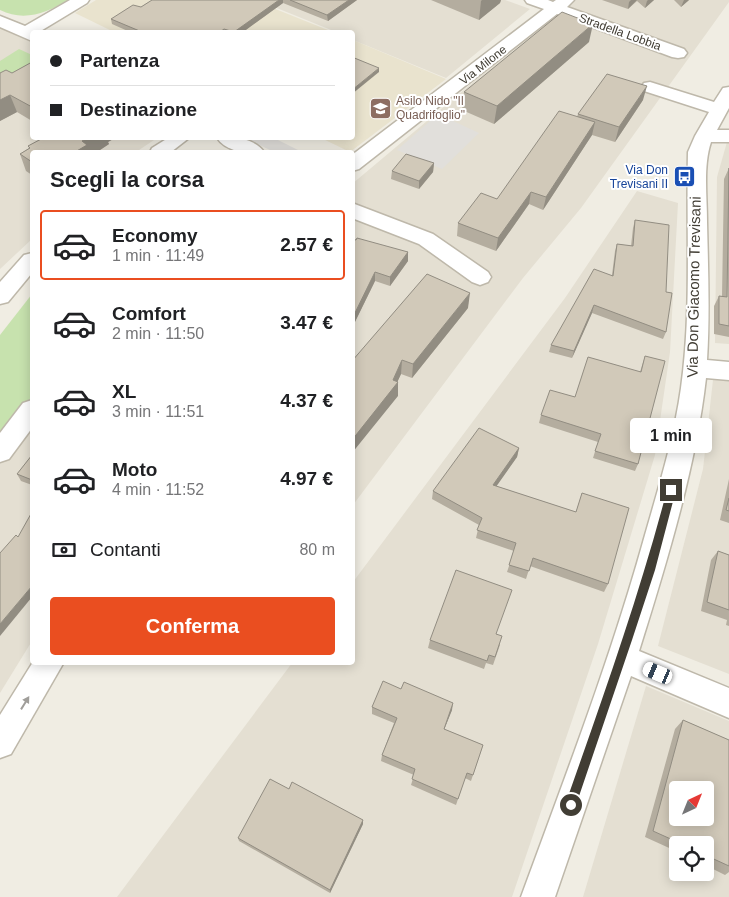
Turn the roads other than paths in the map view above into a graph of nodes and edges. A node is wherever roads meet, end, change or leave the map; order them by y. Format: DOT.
graph roads {
  1 [pos="81,0"];
  2 [pos="533,0"];
  3 [pos="561,4"];
  4 [pos="0,20"];
  5 [pos="36,30"];
  6 [pos="29,35"];
  7 [pos="678,53"];
  8 [pos="650,87"];
  9 [pos="724,101"];
  10 [pos="716,136"];
  11 [pos="177,140"];
  12 [pos="230,140"];
  13 [pos="162,150"];
  14 [pos="250,150"];
  15 [pos="355,163"];
  16 [pos="355,211"];
  17 [pos="30,262"];
  18 [pos="480,277"];
  19 [pos="0,296"];
  20 [pos="695,368"];
  21 [pos="729,370"];
  22 [pos="30,413"];
  23 [pos="0,452"];
  24 [pos="622,658"];
  25 [pos="48,665"];
  26 [pos="729,703"];
  27 [pos="0,743"];
  28 [pos="538,897"];
  1 -- 5 [label="street"];
  2 -- 3 [label="street, Stradella Lobbia"];
  3 -- 7 [label="street, Stradella Lobbia"];
  3 -- 15 [label="street, Via Milone"];
  4 -- 6 [label="street"];
  8 -- 9 [label="street, Via Don Giacomo Trevisani"];
  9 -- 10 [label="street, Via Don Giacomo Trevisani"];
  10 -- 20 [label="street, Via Don Giacomo Trevisani"];
  11 -- 13 [label="street"];
  12 -- 14 [label="street"];
  16 -- 18 [label="street"];
  17 -- 19 [label="street"];
  20 -- 21 [label="street"];
  20 -- 24 [label="street, Via Don Giacomo Trevisani"];
  22 -- 23 [label="street"];
  24 -- 26 [label="street"];
  24 -- 28 [label="street, Via Don Giacomo Trevisani"];
  27 -- 25 [label="street, one-way"];
}
